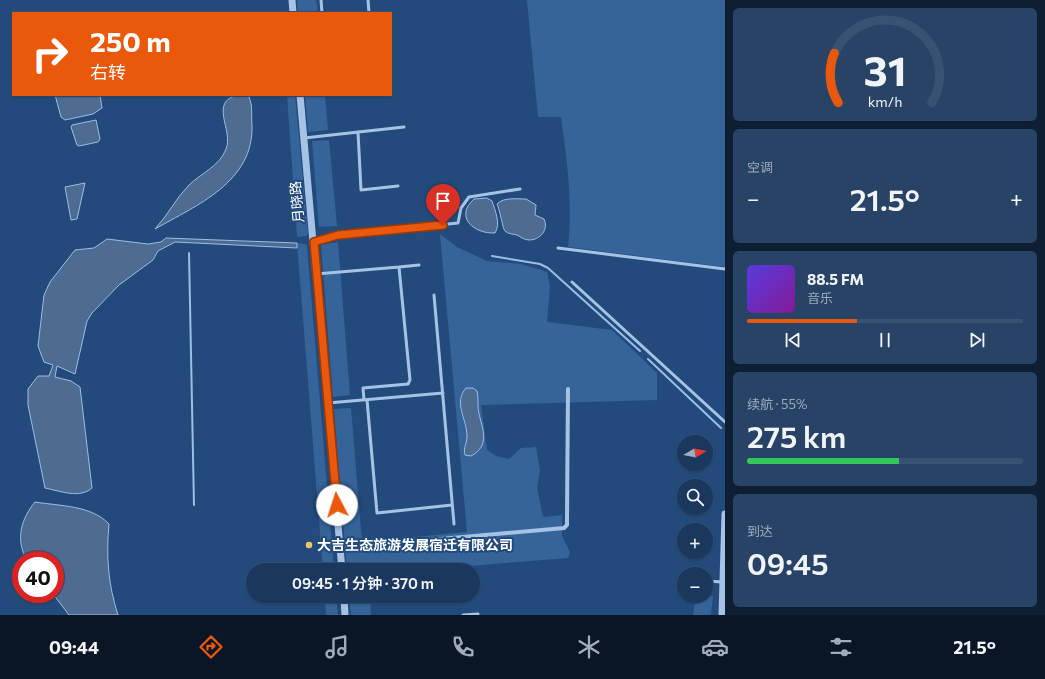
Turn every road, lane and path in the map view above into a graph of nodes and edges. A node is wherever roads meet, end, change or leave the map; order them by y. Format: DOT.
graph roads {
  1 [pos="292,0"];
  2 [pos="321,0"];
  3 [pos="368,0"];
  4 [pos="293,12"];
  5 [pos="322,12"];
  6 [pos="369,12"];
  7 [pos="300,96"];
  8 [pos="404,127"];
  9 [pos="358,132"];
  10 [pos="304,138"];
  11 [pos="398,186"];
  12 [pos="520,189"];
  13 [pos="314,242"];
  14 [pos="558,248"];
  15 [pos="418,265"];
  16 [pos="400,266"];
  17 [pos="725,270"];
  18 [pos="316,274"];
  19 [pos="572,282"];
  20 [pos="434,295"];
  21 [pos="568,389"];
  22 [pos="442,393"];
  23 [pos="365,400"];
  24 [pos="328,403"];
  25 [pos="725,422"];
  26 [pos="452,505"];
  27 [pos="725,514"];
  28 [pos="454,524"];
  29 [pos="341,548"];
  30 [pos="342,563"];
  31 [pos="713,581"];
  32 [pos="723,582"];
  33 [pos="344,603"];
  34 [pos="478,614"];
  35 [pos="345,615"];
  36 [pos="463,615"];
  37 [pos="722,615"];
  1 -- 4 [label="street"];
  2 -- 5 [label="lane"];
  3 -- 6 [label="lane"];
  7 -- 10 [label="street, 月晓路"];
  8 -- 9 [label="lane"];
  9 -- 10 [label="lane"];
  9 -- 11 [label="lane"];
  10 -- 13 [label="street, 月晓路"];
  12 -- 13 [label="lane"];
  13 -- 18 [label="street, 月晓路"];
  14 -- 17 [label="lane"];
  15 -- 16 [label="lane"];
  16 -- 18 [label="lane"];
  16 -- 23 [label="lane"];
  18 -- 24 [label="street, 月晓路"];
  19 -- 25 [label="lane"];
  20 -- 22 [label="lane"];
  21 -- 29 [label="street"];
  22 -- 23 [label="lane"];
  22 -- 26 [label="lane"];
  23 -- 24 [label="lane"];
  23 -- 26 [label="lane"];
  24 -- 29 [label="street, 月晓路"];
  26 -- 28 [label="lane"];
  27 -- 32 [label="street"];
  29 -- 30 [label="street, 月晓路"];
  31 -- 32 [label="lane"];
  32 -- 37 [label="street"];
  33 -- 35 [label="street"];
  34 -- 36 [label="lane"];
}
